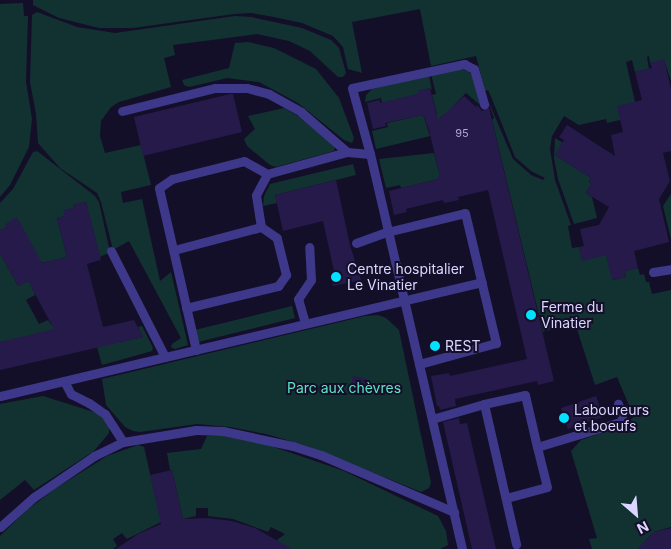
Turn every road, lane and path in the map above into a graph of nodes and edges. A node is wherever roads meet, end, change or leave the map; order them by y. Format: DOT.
graph roads {
  1 [pos="484,105"];
  2 [pos="122,111"];
  3 [pos="348,152"];
  4 [pos="370,154"];
  5 [pos="267,174"];
  6 [pos="260,228"];
  7 [pos="387,232"];
  8 [pos="356,244"];
  9 [pos="309,247"];
  10 [pos="111,250"];
  11 [pos="174,250"];
  12 [pos="671,269"];
  13 [pos="654,272"];
  14 [pos="482,282"];
  15 [pos="403,300"];
  16 [pos="186,308"];
  17 [pos="306,323"];
  18 [pos="196,350"];
  19 [pos="165,357"];
  20 [pos="419,364"];
  21 [pos="64,381"];
  22 [pos="0,396"];
  23 [pos="484,404"];
  24 [pos="618,404"];
  25 [pos="432,420"];
  26 [pos="123,442"];
  27 [pos="537,446"];
  28 [pos="506,498"];
  29 [pos="454,512"];
  30 [pos="0,527"];
  31 [pos="516,544"];
  32 [pos="462,549"];
  1 -- 4 [label="lane"];
  2 -- 3 [label="lane"];
  3 -- 4 [label="lane"];
  3 -- 5 [label="lane"];
  4 -- 7 [label="lane"];
  5 -- 6 [label="lane"];
  5 -- 11 [label="lane"];
  6 -- 11 [label="lane"];
  6 -- 16 [label="lane"];
  7 -- 8 [label="lane"];
  7 -- 14 [label="lane"];
  7 -- 15 [label="lane"];
  9 -- 17 [label="lane"];
  10 -- 19 [label="lane"];
  11 -- 16 [label="lane"];
  12 -- 13 [label="lane"];
  14 -- 15 [label="lane"];
  14 -- 20 [label="lane"];
  15 -- 17 [label="lane"];
  15 -- 20 [label="lane"];
  16 -- 18 [label="lane"];
  17 -- 18 [label="lane"];
  18 -- 19 [label="lane"];
  19 -- 21 [label="lane"];
  20 -- 25 [label="lane"];
  21 -- 22 [label="lane"];
  21 -- 26 [label="lane"];
  23 -- 25 [label="lane"];
  23 -- 27 [label="lane"];
  23 -- 28 [label="lane"];
  24 -- 27 [label="lane"];
  25 -- 29 [label="lane"];
  26 -- 29 [label="lane"];
  26 -- 30 [label="lane"];
  27 -- 28 [label="lane"];
  28 -- 31 [label="lane"];
  29 -- 32 [label="lane"];
}
